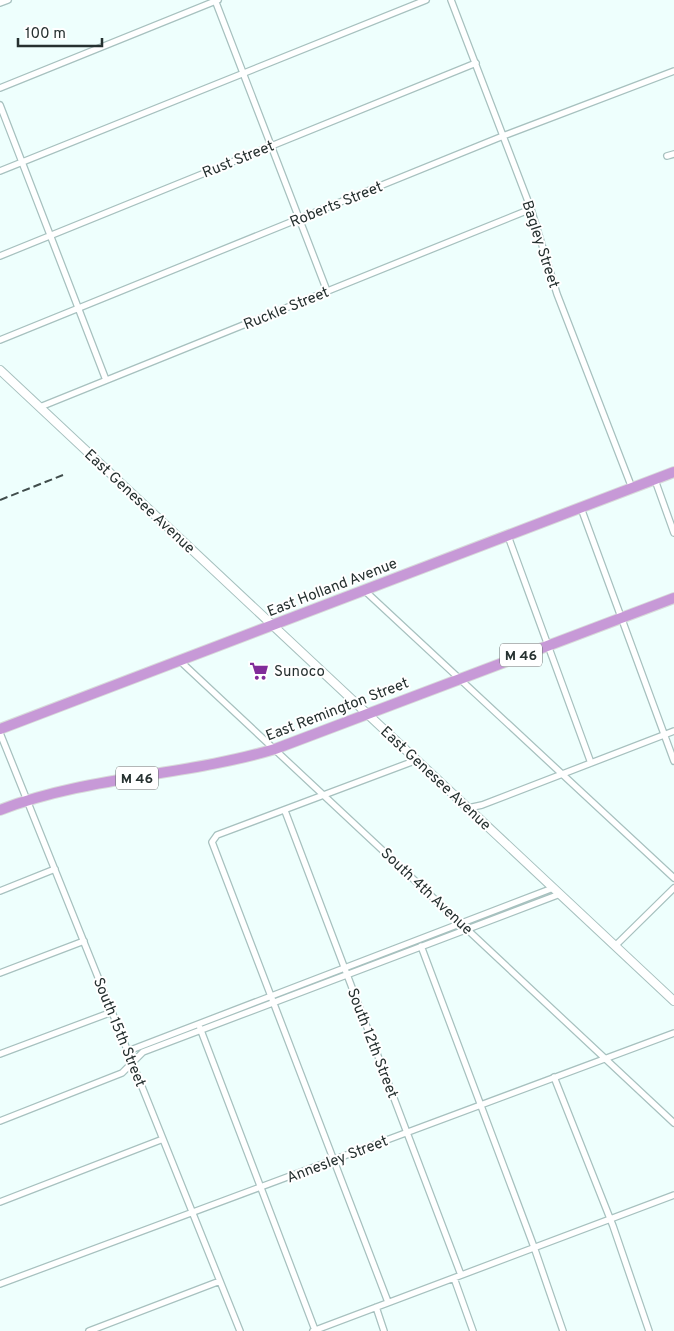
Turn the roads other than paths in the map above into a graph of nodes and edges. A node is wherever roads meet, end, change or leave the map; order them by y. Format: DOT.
graph roads {
  1 [pos="8,0"];
  2 [pos="216,0"];
  3 [pos="426,0"];
  4 [pos="451,0"];
  5 [pos="0,3"];
  6 [pos="476,63"];
  7 [pos="674,71"];
  8 [pos="243,73"];
  9 [pos="0,88"];
  10 [pos="0,105"];
  11 [pos="503,136"];
  12 [pos="271,146"];
  13 [pos="674,154"];
  14 [pos="668,156"];
  15 [pos="22,162"];
  16 [pos="0,171"];
  17 [pos="531,209"];
  18 [pos="299,219"];
  19 [pos="49,235"];
  20 [pos="0,256"];
  21 [pos="326,291"];
  22 [pos="78,309"];
  23 [pos="0,340"];
  24 [pos="0,370"];
  25 [pos="106,380"];
  26 [pos="40,407"];
  27 [pos="674,472"];
  28 [pos="655,480"];
  29 [pos="632,488"];
  30 [pos="581,508"];
  31 [pos="674,532"];
  32 [pos="508,536"];
  33 [pos="364,590"];
  34 [pos="674,598"];
  35 [pos="621,617"];
  36 [pos="272,626"];
  37 [pos="548,645"];
  38 [pos="179,660"];
  39 [pos="460,678"];
  40 [pos="368,715"];
  41 [pos="0,729"];
  42 [pos="674,731"];
  43 [pos="0,733"];
  44 [pos="665,735"];
  45 [pos="275,749"];
  46 [pos="417,760"];
  47 [pos="674,761"];
  48 [pos="591,763"];
  49 [pos="562,774"];
  50 [pos="325,796"];
  51 [pos="27,800"];
  52 [pos="468,808"];
  53 [pos="0,810"];
  54 [pos="285,810"];
  55 [pos="55,870"];
  56 [pos="674,878"];
  57 [pos="553,888"];
  58 [pos="674,888"];
  59 [pos="0,891"];
  60 [pos="560,894"];
  61 [pos="462,924"];
  62 [pos="468,930"];
  63 [pos="84,941"];
  64 [pos="419,941"];
  65 [pos="615,946"];
  66 [pos="421,948"];
  67 [pos="345,969"];
  68 [pos="0,973"];
  69 [pos="348,976"];
  70 [pos="273,1000"];
  71 [pos="674,1001"];
  72 [pos="112,1012"];
  73 [pos="200,1028"];
  74 [pos="674,1033"];
  75 [pos="128,1051"];
  76 [pos="0,1054"];
  77 [pos="605,1058"];
  78 [pos="132,1063"];
  79 [pos="554,1077"];
  80 [pos="481,1105"];
  81 [pos="0,1121"];
  82 [pos="674,1123"];
  83 [pos="407,1133"];
  84 [pos="163,1139"];
  85 [pos="334,1160"];
  86 [pos="261,1188"];
  87 [pos="674,1195"];
  88 [pos="0,1202"];
  89 [pos="192,1212"];
  90 [pos="609,1219"];
  91 [pos="534,1247"];
  92 [pos="461,1275"];
  93 [pos="454,1278"];
  94 [pos="220,1282"];
  95 [pos="0,1284"];
  96 [pos="388,1302"];
  97 [pos="376,1307"];
  98 [pos="89,1331"];
  99 [pos="240,1331"];
  100 [pos="314,1331"];
  101 [pos="384,1331"];
  102 [pos="473,1331"];
  103 [pos="563,1331"];
  104 [pos="648,1331"];
  1 -- 5 [label="street"];
  2 -- 8 [label="street"];
  2 -- 9 [label="street"];
  3 -- 8 [label="street"];
  4 -- 6 [label="street, Bagley Street"];
  6 -- 11 [label="street, Bagley Street"];
  6 -- 12 [label="street, Rust Street"];
  7 -- 11 [label="street, Roberts Street"];
  8 -- 12 [label="street"];
  8 -- 15 [label="street"];
  10 -- 15 [label="street"];
  11 -- 17 [label="street, Bagley Street"];
  11 -- 18 [label="street, Roberts Street"];
  12 -- 18 [label="street"];
  12 -- 19 [label="street, Rust Street"];
  13 -- 14 [label="street"];
  15 -- 16 [label="street"];
  15 -- 19 [label="street"];
  17 -- 21 [label="street, Ruckle Street"];
  17 -- 29 [label="street, Bagley Street"];
  18 -- 21 [label="street"];
  18 -- 22 [label="street, Roberts Street"];
  19 -- 20 [label="street, Rust Street"];
  19 -- 22 [label="street"];
  21 -- 25 [label="street, Ruckle Street"];
  22 -- 23 [label="street, Roberts Street"];
  22 -- 25 [label="street"];
  24 -- 26 [label="main road, East Genesee Avenue"];
  25 -- 26 [label="street, Ruckle Street"];
  26 -- 36 [label="main road, East Genesee Avenue"];
  27 -- 28 [label="highway, East Holland Avenue"];
  28 -- 29 [label="highway, East Holland Avenue"];
  28 -- 31 [label="street"];
  29 -- 30 [label="highway, East Holland Avenue"];
  30 -- 32 [label="highway, East Holland Avenue"];
  30 -- 35 [label="street"];
  32 -- 33 [label="highway, East Holland Avenue"];
  32 -- 37 [label="street"];
  33 -- 36 [label="highway, East Holland Avenue"];
  33 -- 39 [label="street"];
  34 -- 35 [label="highway, East Remington Street / M 46"];
  35 -- 37 [label="highway, East Remington Street / M 46"];
  35 -- 44 [label="street"];
  36 -- 38 [label="highway, East Holland Avenue"];
  36 -- 40 [label="main road, East Genesee Avenue"];
  37 -- 39 [label="highway, East Remington Street / M 46"];
  37 -- 48 [label="street"];
  38 -- 41 [label="highway, East Holland Avenue"];
  38 -- 45 [label="street, South 4th Avenue"];
  39 -- 40 [label="highway, East Remington Street / M 46"];
  39 -- 49 [label="street"];
  40 -- 45 [label="highway, East Remington Street / M 46"];
  40 -- 46 [label="main road, East Genesee Avenue"];
  42 -- 44 [label="street"];
  43 -- 51 [label="street, South 15th Street"];
  44 -- 47 [label="street"];
  44 -- 48 [label="street"];
  45 -- 50 [label="street, South 4th Avenue"];
  45 -- 51 [label="highway, East Remington Street / M 46"];
  46 -- 50 [label="street"];
  46 -- 52 [label="main road, East Genesee Avenue"];
  48 -- 49 [label="street"];
  49 -- 52 [label="street"];
  49 -- 56 [label="street"];
  50 -- 54 [label="street"];
  50 -- 61 [label="street, South 4th Avenue"];
  51 -- 53 [label="highway, East Remington Street / M 46"];
  51 -- 55 [label="street, South 15th Street"];
  52 -- 57 [label="main road, East Genesee Avenue"];
  54 -- 67 [label="street, South 12th Street"];
  54 -- 70 [label="street"];
  55 -- 59 [label="street"];
  55 -- 63 [label="street, South 15th Street"];
  57 -- 60 [label="main road, East Genesee Avenue"];
  57 -- 61 [label="street"];
  58 -- 65 [label="street"];
  60 -- 62 [label="street"];
  60 -- 65 [label="main road, East Genesee Avenue"];
  61 -- 62 [label="street, South 4th Avenue"];
  61 -- 64 [label="street"];
  62 -- 66 [label="street"];
  62 -- 77 [label="street, South 4th Avenue"];
  63 -- 68 [label="street"];
  63 -- 72 [label="street, South 15th Street"];
  64 -- 66 [label="street"];
  64 -- 67 [label="street"];
  65 -- 71 [label="main road, East Genesee Avenue"];
  66 -- 69 [label="street"];
  66 -- 80 [label="street"];
  67 -- 69 [label="street, South 12th Street"];
  67 -- 70 [label="street"];
  69 -- 70 [label="street"];
  69 -- 83 [label="street, South 12th Street"];
  70 -- 73 [label="street"];
  70 -- 85 [label="street"];
  72 -- 75 [label="street, South 15th Street"];
  72 -- 76 [label="street"];
  73 -- 75 [label="street"];
  73 -- 78 [label="street"];
  73 -- 86 [label="street"];
  74 -- 77 [label="street, Annesley Street"];
  75 -- 78 [label="street, South 15th Street"];
  77 -- 79 [label="street, Annesley Street"];
  77 -- 82 [label="street, South 4th Avenue"];
  78 -- 81 [label="street"];
  78 -- 84 [label="street, South 15th Street"];
  79 -- 80 [label="street, Annesley Street"];
  79 -- 90 [label="street"];
  80 -- 83 [label="street, Annesley Street"];
  80 -- 91 [label="street"];
  83 -- 85 [label="street, Annesley Street"];
  83 -- 92 [label="street, South 12th Street"];
  84 -- 88 [label="street"];
  84 -- 89 [label="street, South 15th Street"];
  85 -- 86 [label="street, Annesley Street"];
  85 -- 96 [label="street"];
  86 -- 89 [label="street, Annesley Street"];
  86 -- 100 [label="street"];
  87 -- 90 [label="street"];
  89 -- 94 [label="street, South 15th Street"];
  89 -- 95 [label="street, Annesley Street"];
  90 -- 91 [label="street"];
  90 -- 104 [label="street"];
  91 -- 92 [label="street"];
  91 -- 103 [label="street"];
  92 -- 93 [label="street"];
  93 -- 96 [label="street"];
  93 -- 102 [label="street"];
  94 -- 98 [label="street"];
  94 -- 99 [label="street, South 15th Street"];
  96 -- 97 [label="street"];
  97 -- 100 [label="street"];
  97 -- 101 [label="street"];
}
